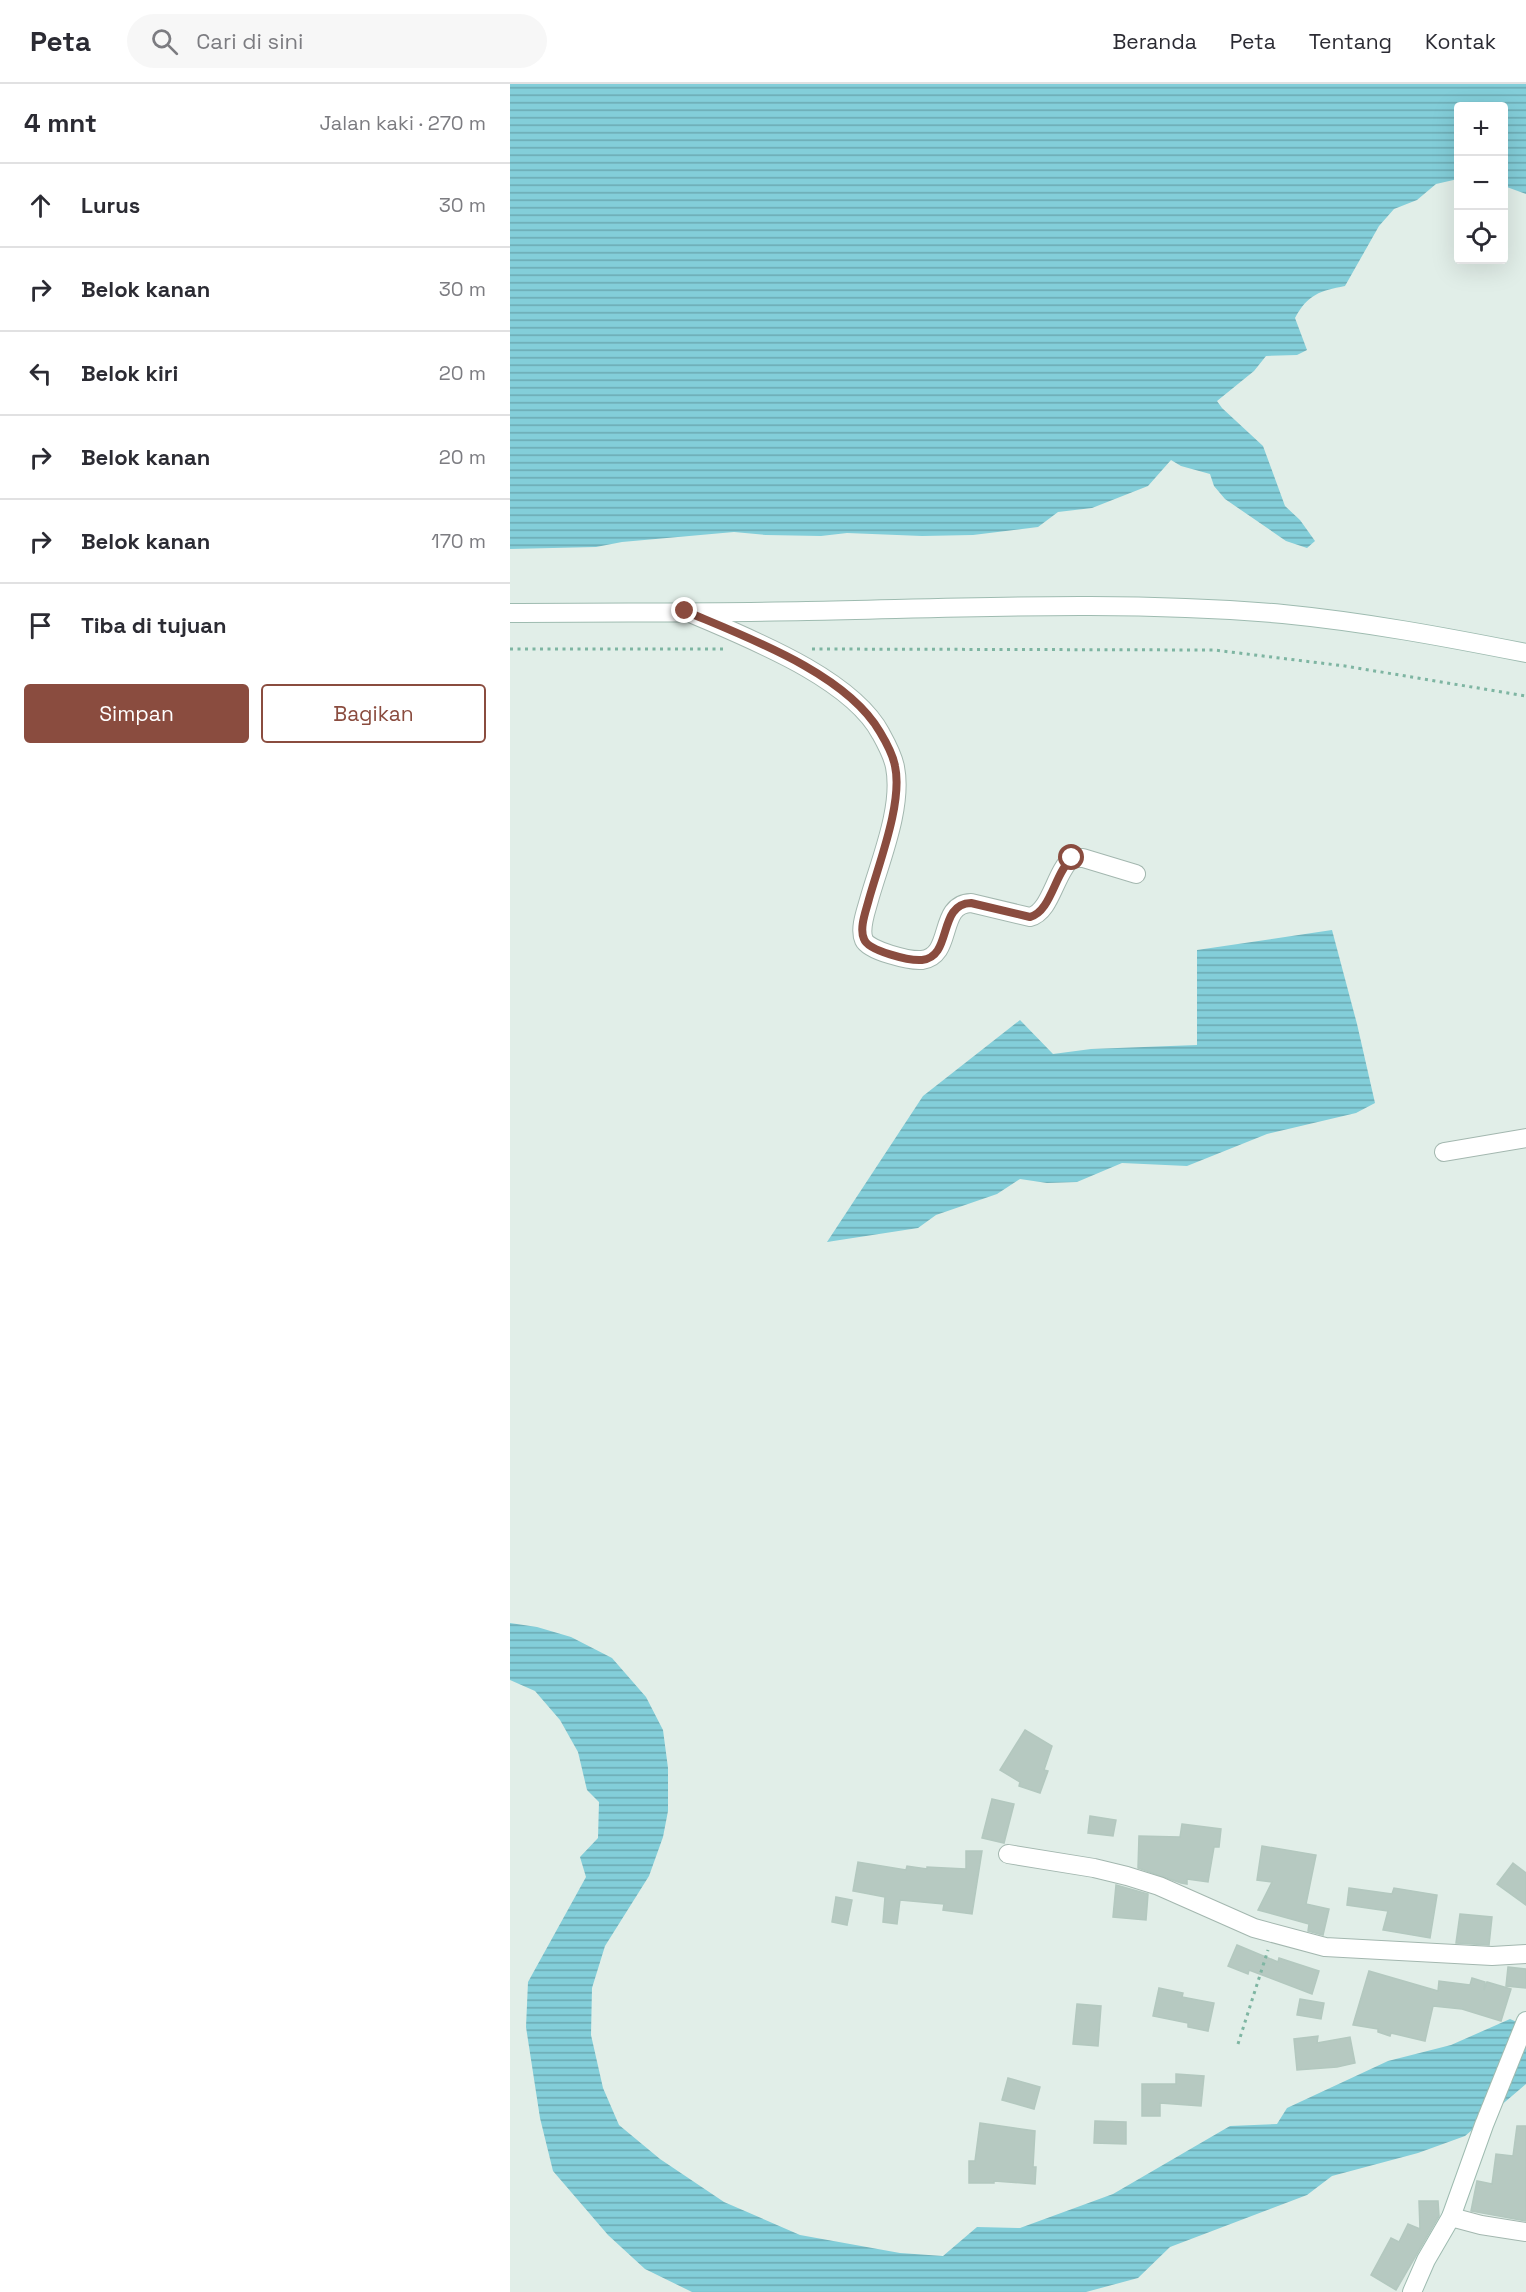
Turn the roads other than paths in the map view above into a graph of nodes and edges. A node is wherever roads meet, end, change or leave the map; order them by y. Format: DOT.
graph roads {
  1 [pos="685,611"];
  2 [pos="510,613"];
  3 [pos="1526,653"];
  4 [pos="1136,874"];
  5 [pos="1526,1138"];
  6 [pos="1444,1152"];
  7 [pos="1008,1854"];
  8 [pos="1526,1954"];
  9 [pos="1526,2021"];
  10 [pos="1451,2217"];
  11 [pos="1526,2232"];
  12 [pos="1412,2292"];
  1 -- 2 [label="street"];
  1 -- 3 [label="street"];
  1 -- 4 [label="street"];
  5 -- 6 [label="street"];
  7 -- 8 [label="street"];
  9 -- 10 [label="street"];
  10 -- 11 [label="street"];
  10 -- 12 [label="street"];
}
